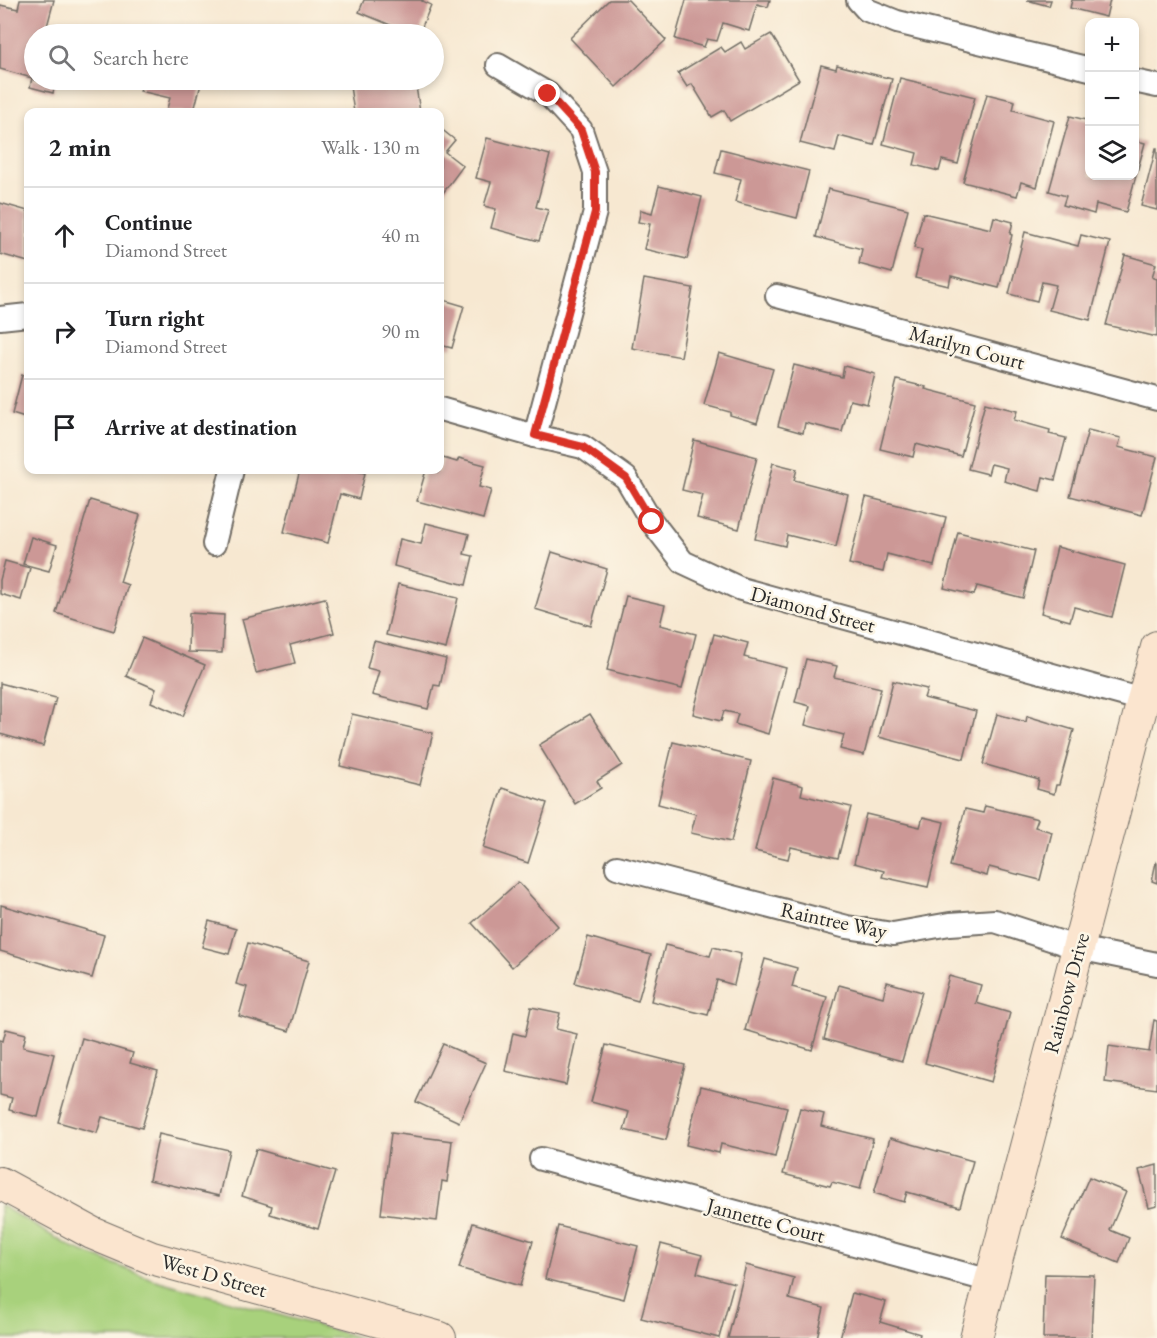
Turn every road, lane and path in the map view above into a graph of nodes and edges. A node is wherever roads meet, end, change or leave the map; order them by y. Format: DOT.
graph roads {
  1 [pos="858,0"];
  2 [pos="498,65"];
  3 [pos="1085,68"];
  4 [pos="1139,82"];
  5 [pos="1157,86"];
  6 [pos="777,296"];
  7 [pos="24,315"];
  8 [pos="0,318"];
  9 [pos="1157,399"];
  10 [pos="444,410"];
  11 [pos="535,435"];
  12 [pos="231,474"];
  13 [pos="214,544"];
  14 [pos="1157,647"];
  15 [pos="1143,700"];
  16 [pos="617,867"];
  17 [pos="1078,948"];
  18 [pos="1157,964"];
  19 [pos="541,1159"];
  20 [pos="0,1183"];
  21 [pos="991,1281"];
  22 [pos="440,1338"];
  23 [pos="976,1338"];
  1 -- 3 [label="street"];
  2 -- 11 [label="street"];
  4 -- 5 [label="street"];
  6 -- 9 [label="street, Marilyn Court"];
  7 -- 8 [label="street"];
  10 -- 11 [label="street, Diamond Street"];
  11 -- 15 [label="street, Diamond Street"];
  12 -- 13 [label="street"];
  14 -- 15 [label="street, Rainbow Drive"];
  15 -- 17 [label="street, Rainbow Drive"];
  16 -- 17 [label="street, Raintree Way"];
  17 -- 18 [label="street, Raintree Way"];
  17 -- 21 [label="street, Rainbow Drive"];
  19 -- 21 [label="street, Jannette Court"];
  20 -- 22 [label="street, West D Street"];
  21 -- 23 [label="street, Rainbow Drive"];
}
